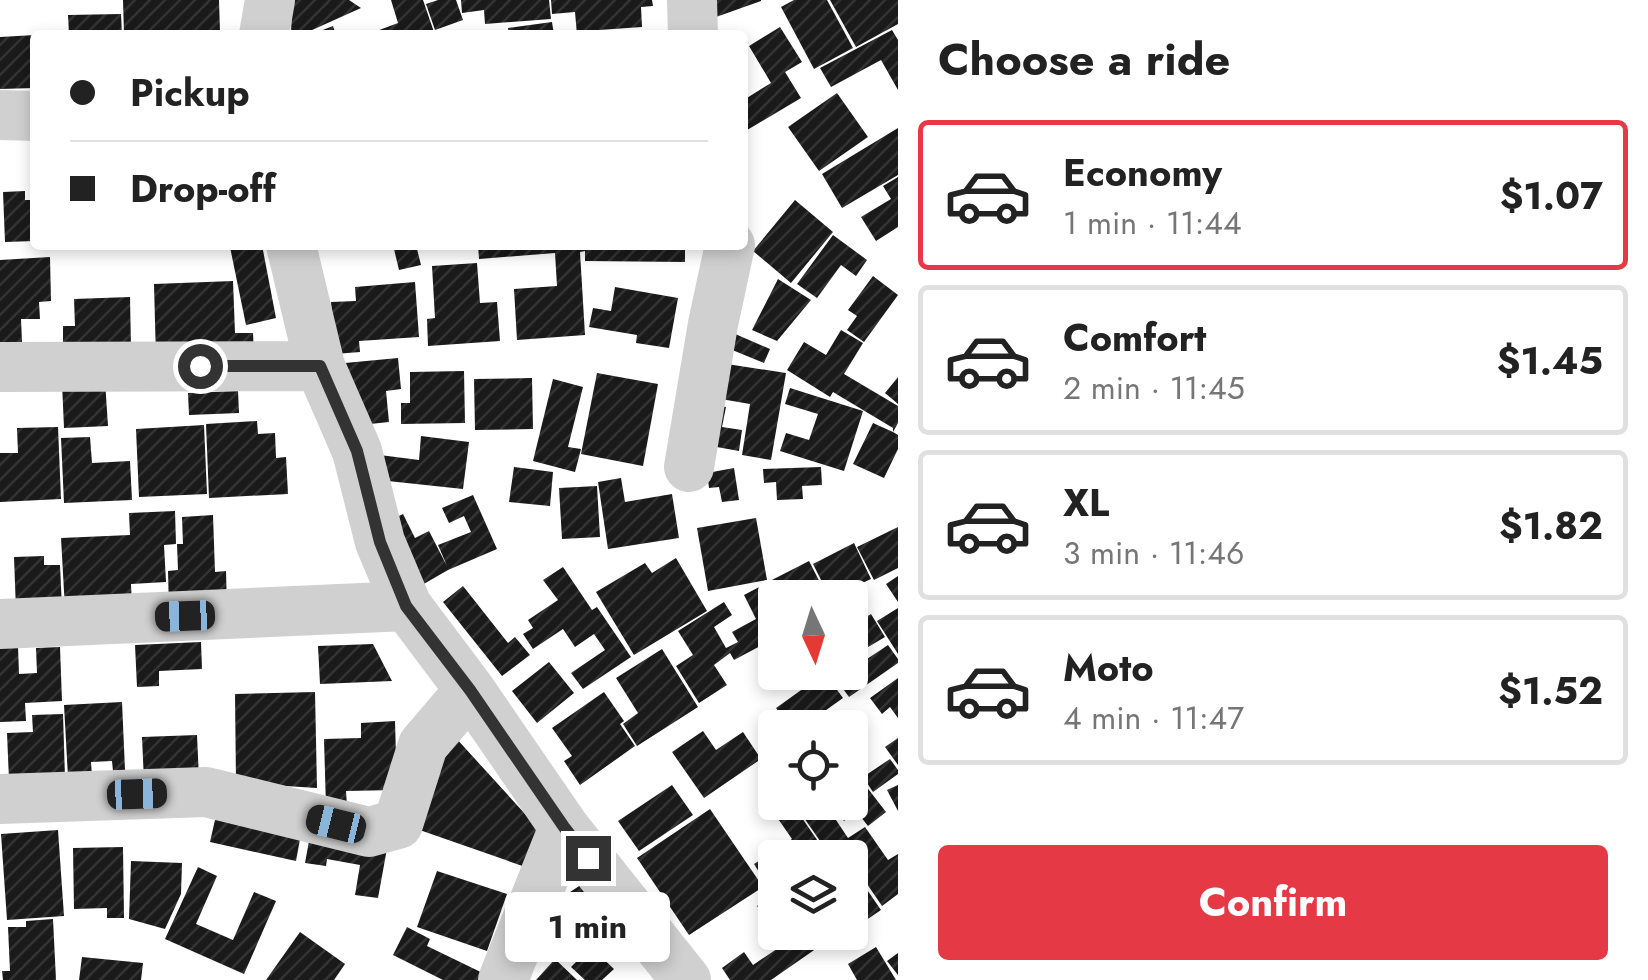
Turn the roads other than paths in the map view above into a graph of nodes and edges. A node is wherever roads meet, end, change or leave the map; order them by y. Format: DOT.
graph roads {
  1 [pos="270,0"];
  2 [pos="692,0"];
  3 [pos="265,30"];
  4 [pos="693,30"];
  5 [pos="0,115"];
  6 [pos="30,116"];
  7 [pos="292,250"];
  8 [pos="729,250"];
  9 [pos="320,366"];
  10 [pos="0,367"];
  11 [pos="689,467"];
  12 [pos="406,606"];
  13 [pos="0,624"];
  14 [pos="470,690"];
  15 [pos="0,799"];
  16 [pos="564,827"];
  17 [pos="502,980"];
  18 [pos="686,980"];
  1 -- 3 [label="street"];
  2 -- 4 [label="street"];
  5 -- 6 [label="street"];
  7 -- 9 [label="street"];
  8 -- 11 [label="street"];
  9 -- 10 [label="street"];
  9 -- 12 [label="street"];
  12 -- 13 [label="street"];
  12 -- 14 [label="street"];
  14 -- 15 [label="street"];
  14 -- 16 [label="street"];
  16 -- 17 [label="street"];
  16 -- 18 [label="street"];
}
